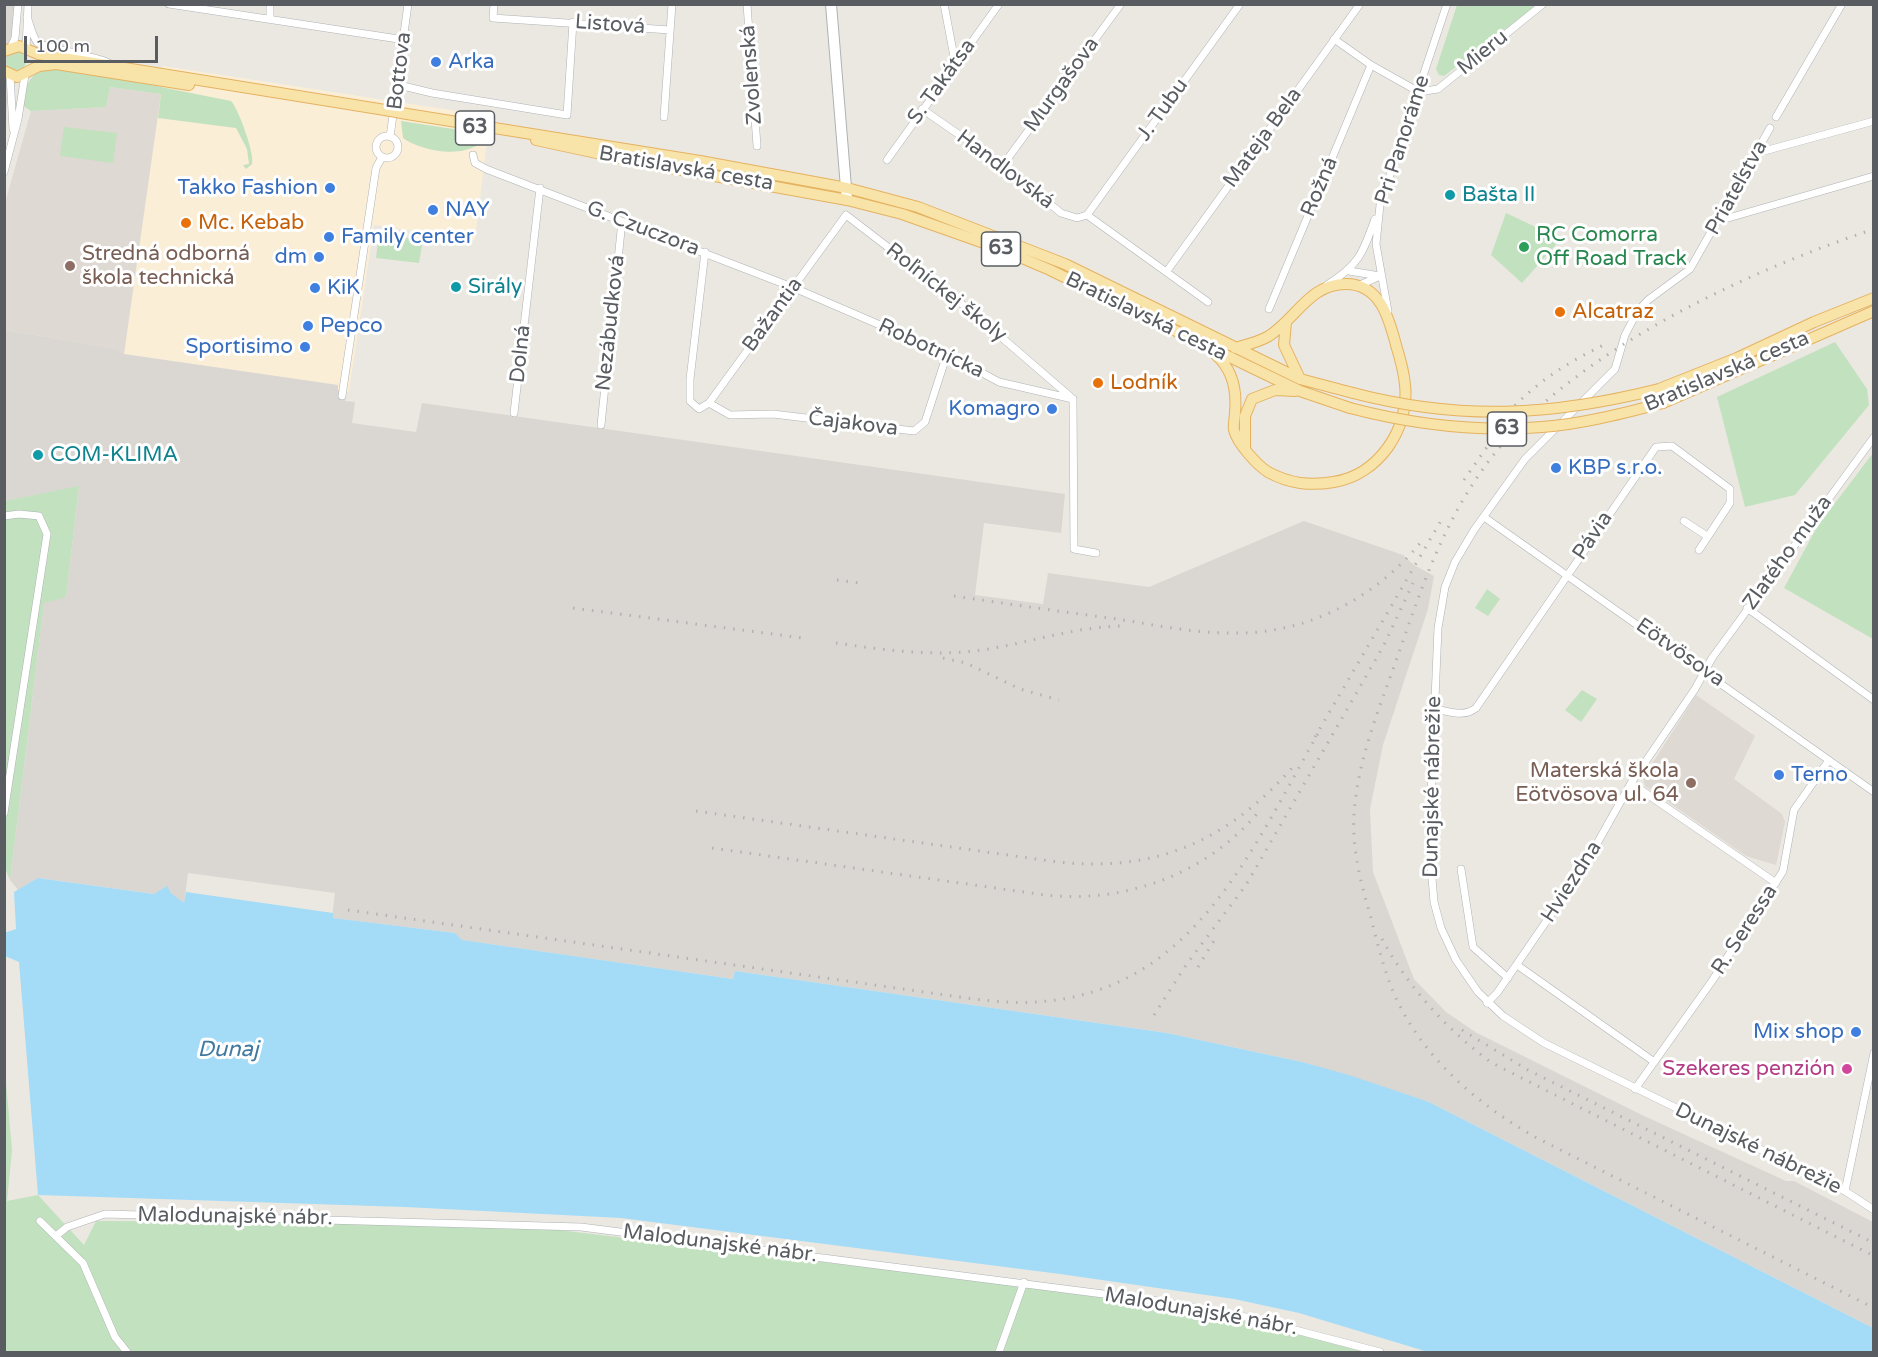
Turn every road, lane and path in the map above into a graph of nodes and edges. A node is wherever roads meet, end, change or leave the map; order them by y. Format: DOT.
graph roads {
  1 [pos="18,4"];
  2 [pos="27,4"];
  3 [pos="169,4"];
  4 [pos="270,4"];
  5 [pos="408,4"];
  6 [pos="494,4"];
  7 [pos="672,4"];
  8 [pos="747,4"];
  9 [pos="831,4"];
  10 [pos="944,4"];
  11 [pos="999,4"];
  12 [pos="1121,4"];
  13 [pos="1240,4"];
  14 [pos="1359,4"];
  15 [pos="1447,4"];
  16 [pos="1543,4"];
  17 [pos="1842,4"];
  18 [pos="27,16"];
  19 [pos="270,19"];
  20 [pos="573,22"];
  21 [pos="670,30"];
  22 [pos="1334,39"];
  23 [pos="405,40"];
  24 [pos="6,49"];
  25 [pos="27,50"];
  26 [pos="955,62"];
  27 [pos="1371,65"];
  28 [pos="118,66"];
  29 [pos="27,72"];
  30 [pos="7,73"];
  31 [pos="399,85"];
  32 [pos="250,90"];
  33 [pos="1419,92"];
  34 [pos="922,109"];
  35 [pos="407,114"];
  36 [pos="664,117"];
  37 [pos="1776,117"];
  38 [pos="1874,121"];
  39 [pos="1770,128"];
  40 [pos="13,135"];
  41 [pos="390,137"];
  42 [pos="757,146"];
  43 [pos="1757,153"];
  44 [pos="473,154"];
  45 [pos="382,157"];
  46 [pos="887,160"];
  47 [pos="1003,165"];
  48 [pos="4,172"];
  49 [pos="1874,176"];
  50 [pos="540,188"];
  51 [pos="847,188"];
  52 [pos="847,200"];
  53 [pos="1380,205"];
  54 [pos="846,214"];
  55 [pos="1087,215"];
  56 [pos="622,221"];
  57 [pos="1718,221"];
  58 [pos="705,252"];
  59 [pos="1167,271"];
  60 [pos="1349,271"];
  61 [pos="1380,276"];
  62 [pos="1358,286"];
  63 [pos="792,287"];
  64 [pos="1316,291"];
  65 [pos="1874,298"];
  66 [pos="1208,302"];
  67 [pos="1269,309"];
  68 [pos="1874,311"];
  69 [pos="1388,313"];
  70 [pos="1286,322"];
  71 [pos="1207,347"];
  72 [pos="1235,348"];
  73 [pos="947,354"];
  74 [pos="1300,385"];
  75 [pos="342,396"];
  76 [pos="1073,399"];
  77 [pos="710,403"];
  78 [pos="1571,411"];
  79 [pos="514,413"];
  80 [pos="601,425"];
  81 [pos="1874,437"];
  82 [pos="1245,448"];
  83 [pos="4,516"];
  84 [pos="1484,517"];
  85 [pos="1684,521"];
  86 [pos="1707,536"];
  87 [pos="1699,550"];
  88 [pos="1096,553"];
  89 [pos="1567,574"];
  90 [pos="1747,608"];
  91 [pos="1704,670"];
  92 [pos="1874,700"];
  93 [pos="1434,709"];
  94 [pos="1829,760"];
  95 [pos="1630,783"];
  96 [pos="1874,792"];
  97 [pos="4,813"];
  98 [pos="1461,869"];
  99 [pos="1776,883"];
  100 [pos="1517,965"];
  101 [pos="1508,978"];
  102 [pos="1487,1003"];
  103 [pos="1874,1053"];
  104 [pos="1653,1061"];
  105 [pos="1635,1089"];
  106 [pos="1845,1191"];
  107 [pos="1874,1210"];
  108 [pos="40,1221"];
  109 [pos="56,1236"];
  110 [pos="1024,1282"];
  111 [pos="127,1353"];
  112 [pos="999,1353"];
  113 [pos="1380,1353"];
  1 -- 24 [label="street"];
  2 -- 18 [label="street"];
  3 -- 19 [label="street"];
  4 -- 19 [label="street"];
  5 -- 23 [label="street, Bottova"];
  6 -- 20 [label="street, Listová"];
  7 -- 21 [label="street"];
  8 -- 42 [label="street, Zvolenská"];
  9 -- 51 [label="main road"];
  10 -- 26 [label="street"];
  11 -- 26 [label="street, S. Takátsa"];
  12 -- 47 [label="street, Murgašova"];
  13 -- 55 [label="street, J. Tubu"];
  14 -- 22 [label="street, Mateja Bela"];
  15 -- 33 [label="street, Pri Panoráme"];
  16 -- 33 [label="street, Mieru"];
  17 -- 37 [label="street, Priateľstva"];
  18 -- 25 [label="street"];
  18 -- 28 [label="street"];
  19 -- 23 [label="street"];
  20 -- 21 [label="street, Listová"];
  20 -- 31 [label="street"];
  21 -- 36 [label="street"];
  22 -- 27 [label="street"];
  22 -- 59 [label="street, Mateja Bela"];
  23 -- 31 [label="street, Bottova"];
  24 -- 25 [label="main road, Bratislavská cesta / 63"];
  25 -- 28 [label="main road, Bratislavská cesta / 63"];
  25 -- 29 [label="main road"];
  26 -- 34 [label="street, S. Takátsa"];
  27 -- 33 [label="street"];
  27 -- 67 [label="street, Rožná"];
  28 -- 32 [label="main road, Bratislavská cesta / 63"];
  29 -- 30 [label="main road, Bratislavská cesta / 63"];
  29 -- 32 [label="main road, Bratislavská cesta / 63"];
  29 -- 40 [label="street"];
  30 -- 40 [label="street"];
  31 -- 41 [label="street, Bottova"];
  32 -- 35 [label="main road, Bratislavská cesta / 63, bridge"];
  33 -- 53 [label="street, Pri Panoráme"];
  34 -- 46 [label="street, S. Takátsa"];
  34 -- 47 [label="street, Handlovská"];
  35 -- 51 [label="main road, Bratislavská cesta / 63"];
  35 -- 52 [label="main road, Bratislavská cesta / 63"];
  38 -- 43 [label="street"];
  39 -- 43 [label="street, Priateľstva"];
  40 -- 48 [label="street"];
  41 -- 45 [label="street"];
  41 -- 45 [label="street"];
  43 -- 57 [label="street, Priateľstva"];
  44 -- 50 [label="street, G. Czuczora"];
  45 -- 75 [label="street"];
  47 -- 55 [label="street, Handlovská"];
  49 -- 57 [label="street"];
  50 -- 56 [label="street, G. Czuczora"];
  50 -- 79 [label="street, Dolná"];
  51 -- 52 [label="main road"];
  51 -- 72 [label="main road, Bratislavská cesta / 63"];
  52 -- 54 [label="street"];
  52 -- 71 [label="main road, Bratislavská cesta / 63"];
  53 -- 60 [label="street"];
  53 -- 61 [label="street, Pri Panoráme"];
  54 -- 63 [label="street, Bažantia"];
  54 -- 76 [label="street, Roľníckej školy"];
  55 -- 59 [label="street, Handlovská"];
  56 -- 58 [label="street, G. Czuczora"];
  56 -- 80 [label="street, Nezábudková"];
  57 -- 78 [label="street, Priateľstva"];
  58 -- 63 [label="street, G. Czuczora"];
  58 -- 77 [label="street"];
  59 -- 66 [label="street, Handlovská"];
  60 -- 61 [label="street"];
  60 -- 64 [label="street"];
  61 -- 62 [label="street"];
  61 -- 69 [label="street, Pri Panoráme"];
  62 -- 64 [label="main road"];
  62 -- 69 [label="main road"];
  63 -- 73 [label="street, Robotnícka"];
  63 -- 77 [label="street, Bažantia"];
  64 -- 70 [label="main road"];
  65 -- 74 [label="main road, Bratislavská cesta / 63, bridge"];
  68 -- 74 [label="main road, Bratislavská cesta / 63, bridge"];
  69 -- 82 [label="main road"];
  70 -- 72 [label="main road"];
  70 -- 74 [label="main road"];
  71 -- 74 [label="main road, Bratislavská cesta / 63"];
  71 -- 82 [label="main road"];
  72 -- 74 [label="main road, Bratislavská cesta / 63"];
  73 -- 76 [label="street, Robotnícka"];
  73 -- 77 [label="street, Čajakova"];
  74 -- 82 [label="main road"];
  76 -- 88 [label="street"];
  78 -- 84 [label="street, Dunajské nábrežie"];
  81 -- 90 [label="street, Zlatého muža"];
  83 -- 97 [label="street"];
  84 -- 89 [label="street, Eötvösova"];
  84 -- 93 [label="street, Dunajské nábrežie"];
  85 -- 86 [label="street"];
  86 -- 87 [label="street, Pávia"];
  86 -- 89 [label="street, Pávia"];
  89 -- 91 [label="street, Eötvösova"];
  89 -- 93 [label="street, Pávia"];
  90 -- 91 [label="street, Zlatého muža"];
  90 -- 92 [label="street"];
  91 -- 94 [label="street, Eötvösova"];
  91 -- 95 [label="street, Hviezdna"];
  93 -- 102 [label="street, Dunajské nábrežie"];
  94 -- 96 [label="street, Eötvösova"];
  94 -- 99 [label="street, R. Seressa"];
  95 -- 99 [label="street"];
  95 -- 100 [label="street, Hviezdna"];
  98 -- 101 [label="street"];
  99 -- 104 [label="street, R. Seressa"];
  100 -- 101 [label="street, Hviezdna"];
  100 -- 104 [label="street"];
  101 -- 102 [label="street, Hviezdna"];
  102 -- 105 [label="street, Dunajské nábrežie"];
  103 -- 106 [label="street"];
  104 -- 105 [label="street, R. Seressa"];
  105 -- 106 [label="street, Dunajské nábrežie"];
  106 -- 107 [label="street, Dunajské nábrežie"];
  108 -- 109 [label="street"];
  109 -- 110 [label="street, Malodunajské nábr."];
  109 -- 111 [label="street"];
  110 -- 112 [label="street"];
  110 -- 113 [label="street, Malodunajské nábr."];
}
